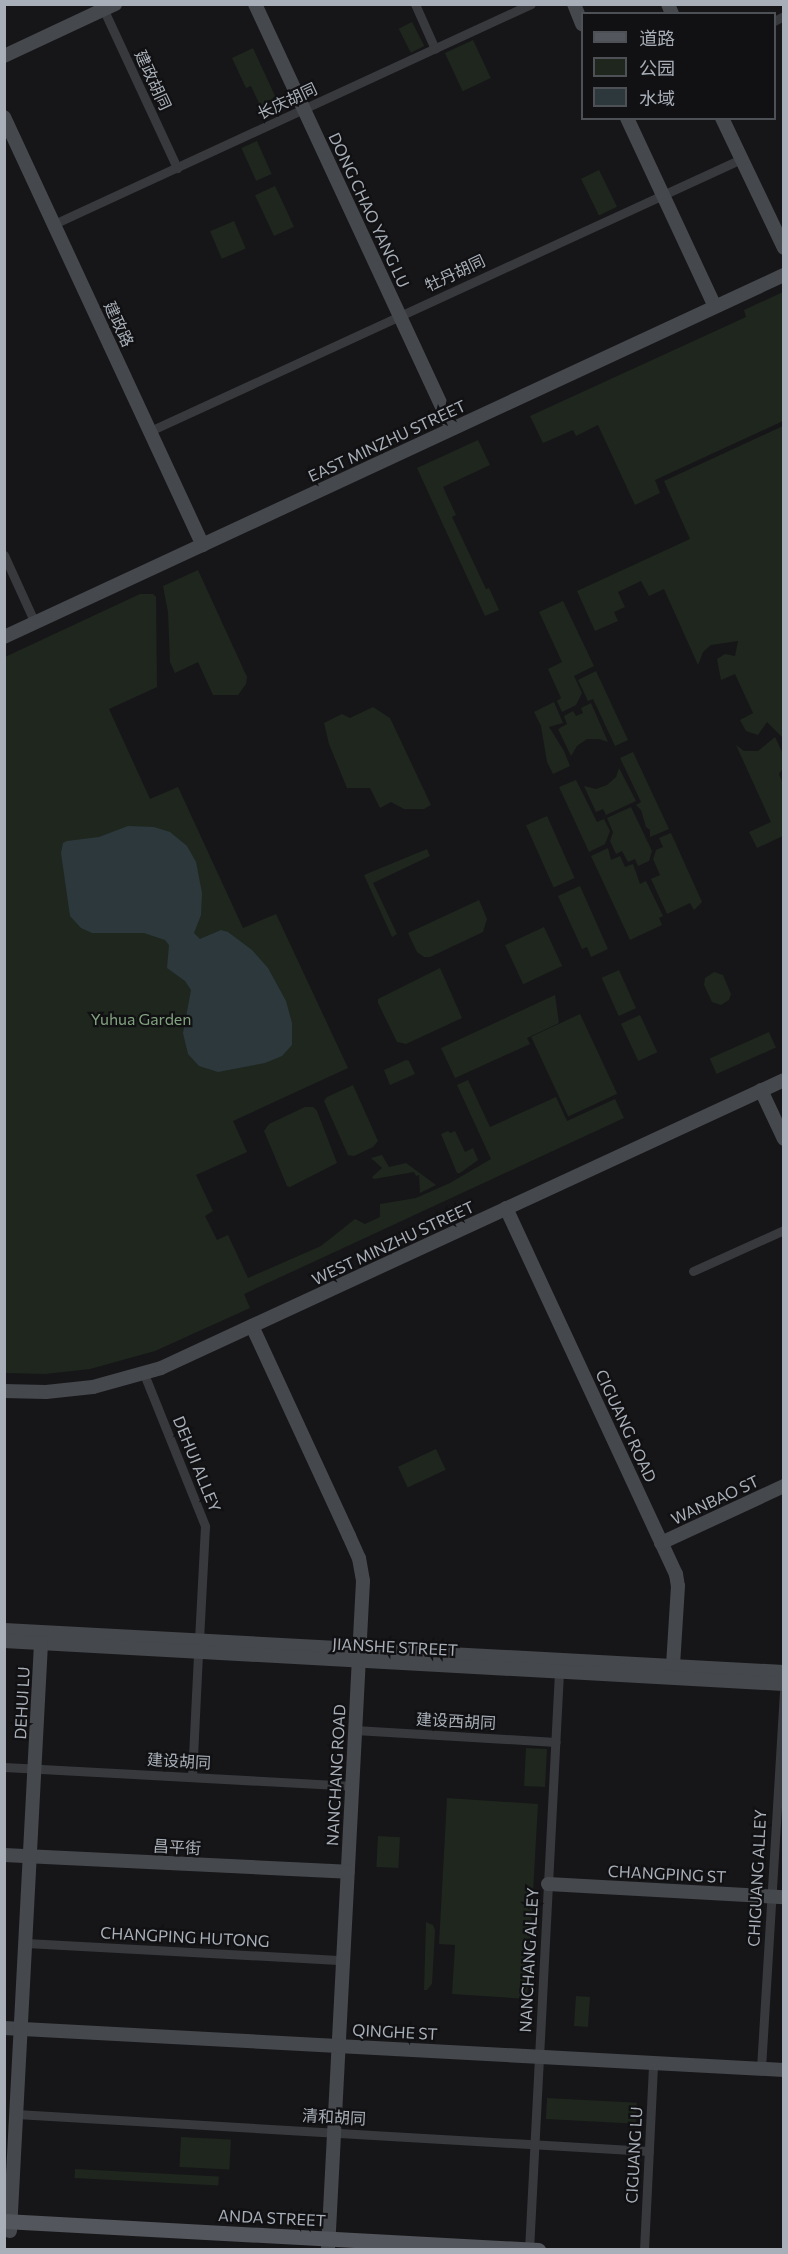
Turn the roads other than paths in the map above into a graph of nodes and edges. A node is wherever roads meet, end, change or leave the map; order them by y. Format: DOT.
graph roads {
  1 [pos="255,4"];
  2 [pos="415,4"];
  3 [pos="531,4"];
  4 [pos="574,4"];
  5 [pos="107,6"];
  6 [pos="581,22"];
  7 [pos="435,49"];
  8 [pos="4,56"];
  9 [pos="304,110"];
  10 [pos="4,117"];
  11 [pos="628,120"];
  12 [pos="723,120"];
  13 [pos="741,159"];
  14 [pos="177,168"];
  15 [pos="662,194"];
  16 [pos="54,224"];
  17 [pos="783,248"];
  18 [pos="783,275"];
  19 [pos="715,307"];
  20 [pos="400,315"];
  21 [pos="452,429"];
  22 [pos="150,430"];
  23 [pos="203,545"];
  24 [pos="4,555"];
  25 [pos="35,623"];
  26 [pos="4,637"];
  27 [pos="783,1080"];
  28 [pos="761,1090"];
  29 [pos="783,1139"];
  30 [pos="506,1208"];
  31 [pos="783,1230"];
  32 [pos="693,1271"];
  33 [pos="252,1326"];
  34 [pos="144,1374"];
  35 [pos="4,1391"];
  36 [pos="783,1486"];
  37 [pos="662,1543"];
  38 [pos="4,1630"];
  39 [pos="4,1641"];
  40 [pos="41,1643"];
  41 [pos="198,1647"];
  42 [pos="359,1656"];
  43 [pos="673,1666"];
  44 [pos="559,1672"];
  45 [pos="783,1672"];
  46 [pos="783,1684"];
  47 [pos="783,1689"];
  48 [pos="355,1730"];
  49 [pos="555,1742"];
  50 [pos="4,1767"];
  51 [pos="35,1769"];
  52 [pos="192,1777"];
  53 [pos="352,1786"];
  54 [pos="4,1855"];
  55 [pos="30,1856"];
  56 [pos="348,1872"];
  57 [pos="548,1884"];
  58 [pos="777,1897"];
  59 [pos="26,1943"];
  60 [pos="343,1960"];
  61 [pos="4,2028"];
  62 [pos="21,2029"];
  63 [pos="339,2045"];
  64 [pos="539,2056"];
  65 [pos="653,2062"];
  66 [pos="761,2068"];
  67 [pos="783,2070"];
  68 [pos="16,2114"];
  69 [pos="334,2132"];
  70 [pos="535,2145"];
  71 [pos="649,2151"];
  72 [pos="8,2226"];
  73 [pos="329,2244"];
  74 [pos="529,2249"];
  75 [pos="352,2250"];
  76 [pos="538,2250"];
  77 [pos="644,2250"];
  1 -- 9 [label="street, DONG CHAO YANG LU"];
  2 -- 7 [label="street"];
  3 -- 7 [label="street, 长庆胡同"];
  4 -- 6 [label="street"];
  5 -- 8 [label="street"];
  5 -- 14 [label="street, 建政胡同"];
  7 -- 9 [label="street, 长庆胡同"];
  9 -- 14 [label="street, 长庆胡同"];
  9 -- 20 [label="street, DONG CHAO YANG LU"];
  10 -- 16 [label="street, 建政路"];
  11 -- 15 [label="street"];
  12 -- 13 [label="street"];
  13 -- 15 [label="street, 牡丹胡同"];
  13 -- 17 [label="street"];
  14 -- 16 [label="street, 长庆胡同"];
  15 -- 19 [label="street"];
  15 -- 20 [label="street, 牡丹胡同"];
  16 -- 22 [label="street, 建政路"];
  18 -- 19 [label="street, EAST MINZHU STREET"];
  19 -- 21 [label="street, EAST MINZHU STREET"];
  20 -- 21 [label="street, DONG CHAO YANG LU"];
  20 -- 22 [label="street, 牡丹胡同"];
  21 -- 23 [label="street, EAST MINZHU STREET"];
  22 -- 23 [label="street, 建政路"];
  23 -- 25 [label="street, EAST MINZHU STREET"];
  24 -- 25 [label="street"];
  25 -- 26 [label="street, EAST MINZHU STREET"];
  27 -- 28 [label="street, WEST MINZHU STREET"];
  28 -- 29 [label="street"];
  28 -- 30 [label="street, WEST MINZHU STREET"];
  30 -- 33 [label="street, WEST MINZHU STREET"];
  30 -- 37 [label="street, CIGUANG ROAD"];
  31 -- 32 [label="street"];
  33 -- 34 [label="street, WEST MINZHU STREET"];
  33 -- 42 [label="street, NANCHANG ROAD"];
  34 -- 35 [label="street, WEST MINZHU STREET"];
  34 -- 41 [label="street, DEHUI ALLEY"];
  36 -- 37 [label="street, WANBAO ST"];
  37 -- 43 [label="street, CIGUANG ROAD"];
  38 -- 41 [label="street, JIANSHE STREET"];
  39 -- 40 [label="street, JIANSHE STREET"];
  40 -- 41 [label="street, JIANSHE STREET"];
  40 -- 51 [label="street, DEHUI LU"];
  41 -- 42 [label="street, JIANSHE STREET"];
  41 -- 52 [label="street, DEHUI ALLEY"];
  42 -- 43 [label="street, JIANSHE STREET"];
  42 -- 44 [label="street, JIANSHE STREET"];
  42 -- 48 [label="street, NANCHANG ROAD"];
  43 -- 45 [label="street, JIANSHE STREET"];
  44 -- 46 [label="street, JIANSHE STREET"];
  44 -- 49 [label="street, NANCHANG ALLEY"];
  47 -- 58 [label="street, CHIGUANG ALLEY"];
  48 -- 49 [label="street, 建设西胡同"];
  48 -- 53 [label="street, NANCHANG ROAD"];
  49 -- 57 [label="street, NANCHANG ALLEY"];
  50 -- 51 [label="street, 建设胡同"];
  51 -- 52 [label="street, 建设胡同"];
  51 -- 55 [label="street, DEHUI LU"];
  52 -- 53 [label="street, 建设胡同"];
  53 -- 56 [label="street, NANCHANG ROAD"];
  54 -- 55 [label="street, 昌平街"];
  55 -- 56 [label="street, 昌平街"];
  55 -- 59 [label="street, DEHUI LU"];
  56 -- 60 [label="street, NANCHANG ROAD"];
  57 -- 58 [label="street, CHANGPING ST"];
  57 -- 64 [label="street, NANCHANG ALLEY"];
  58 -- 66 [label="street, CHIGUANG ALLEY"];
  59 -- 60 [label="street, CHANGPING HUTONG"];
  59 -- 62 [label="street, DEHUI LU"];
  60 -- 63 [label="street, NANCHANG ROAD"];
  61 -- 62 [label="street, QINGHE ST"];
  62 -- 63 [label="street, QINGHE ST"];
  62 -- 68 [label="street, DEHUI LU"];
  63 -- 64 [label="street, QINGHE ST"];
  63 -- 69 [label="street, NANCHANG ROAD"];
  64 -- 65 [label="street, QINGHE ST"];
  64 -- 70 [label="street, NANCHANG ALLEY"];
  65 -- 66 [label="street, QINGHE ST"];
  65 -- 71 [label="street, CIGUANG LU"];
  66 -- 67 [label="street, QINGHE ST"];
  68 -- 69 [label="street, 清和胡同"];
  68 -- 72 [label="street, DEHUI LU"];
  69 -- 70 [label="street, 清和胡同"];
  69 -- 73 [label="street, NANCHANG ROAD"];
  70 -- 71 [label="street, 清和胡同"];
  70 -- 74 [label="street, NANCHANG ALLEY"];
  71 -- 77 [label="street, CIGUANG LU"];
  72 -- 73 [label="main road, ANDA STREET"];
  73 -- 74 [label="main road, ANDA STREET"];
  73 -- 75 [label="main road, ANDA STREET"];
  74 -- 76 [label="main road, ANDA STREET"];
}
